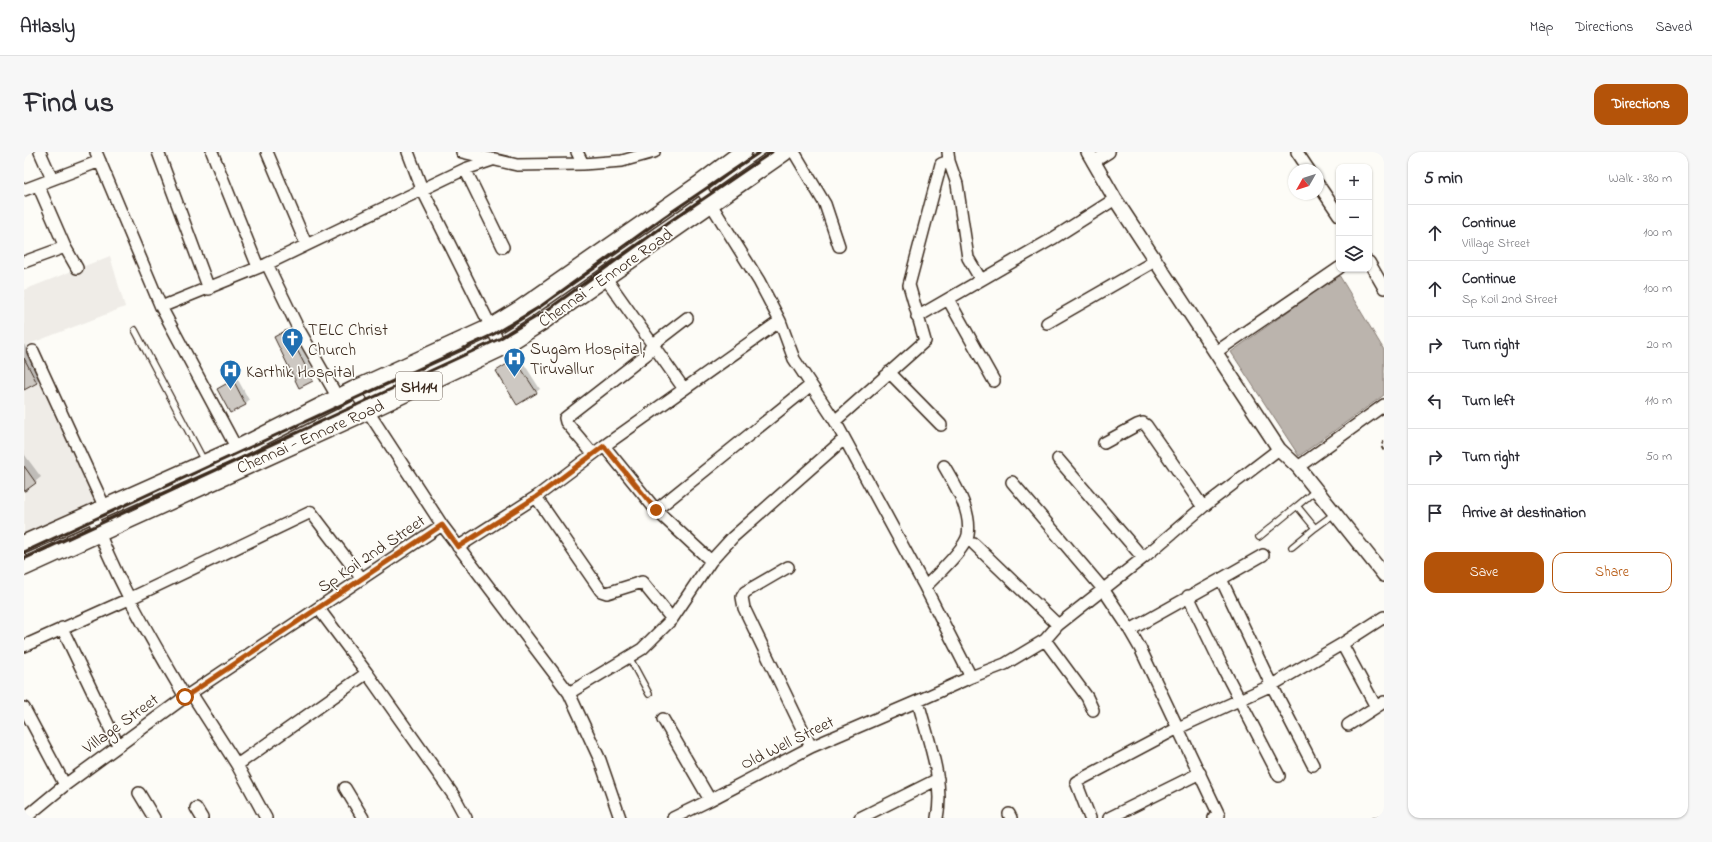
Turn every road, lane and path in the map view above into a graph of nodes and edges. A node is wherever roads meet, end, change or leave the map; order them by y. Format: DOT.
graph roads {
  1 [pos="40,152"];
  2 [pos="158,152"];
  3 [pos="212,152"];
  4 [pos="267,152"];
  5 [pos="408,152"];
  6 [pos="462,152"];
  7 [pos="576,152"];
  8 [pos="654,152"];
  9 [pos="743,152"];
  10 [pos="784,152"];
  11 [pos="794,152"];
  12 [pos="1109,152"];
  13 [pos="1297,152"];
  14 [pos="948,156"];
  15 [pos="98,157"];
  16 [pos="1090,157"];
  17 [pos="495,159"];
  18 [pos="583,164"];
  19 [pos="1305,164"];
  20 [pos="465,169"];
  21 [pos="52,179"];
  22 [pos="38,185"];
  23 [pos="699,185"];
  24 [pos="422,189"];
  25 [pos="24,190"];
  26 [pos="1324,193"];
  27 [pos="1115,199"];
  28 [pos="710,204"];
  29 [pos="1336,211"];
  30 [pos="306,244"];
  31 [pos="839,246"];
  32 [pos="65,247"];
  33 [pos="503,247"];
  34 [pos="1155,261"];
  35 [pos="24,262"];
  36 [pos="262,266"];
  37 [pos="1372,267"];
  38 [pos="77,268"];
  39 [pos="1336,270"];
  40 [pos="605,277"];
  41 [pos="980,280"];
  42 [pos="1384,288"];
  43 [pos="209,289"];
  44 [pos="948,299"];
  45 [pos="161,307"];
  46 [pos="917,317"];
  47 [pos="687,318"];
  48 [pos="780,321"];
  49 [pos="1047,323"];
  50 [pos="492,327"];
  51 [pos="135,330"];
  52 [pos="652,344"];
  53 [pos="501,347"];
  54 [pos="33,351"];
  55 [pos="1216,352"];
  56 [pos="889,372"];
  57 [pos="994,381"];
  58 [pos="811,386"];
  59 [pos="684,389"];
  60 [pos="354,390"];
  61 [pos="338,398"];
  62 [pos="1384,404"];
  63 [pos="367,411"];
  64 [pos="835,421"];
  65 [pos="941,425"];
  66 [pos="844,439"];
  67 [pos="1384,441"];
  68 [pos="1104,443"];
  69 [pos="604,446"];
  70 [pos="237,449"];
  71 [pos="1279,449"];
  72 [pos="1384,451"];
  73 [pos="594,454"];
  74 [pos="1058,459"];
  75 [pos="205,463"];
  76 [pos="944,466"];
  77 [pos="1298,467"];
  78 [pos="1012,482"];
  79 [pos="1316,490"];
  80 [pos="536,497"];
  81 [pos="1297,506"];
  82 [pos="1203,507"];
  83 [pos="656,510"];
  84 [pos="98,511"];
  85 [pos="1335,514"];
  86 [pos="442,525"];
  87 [pos="1315,528"];
  88 [pos="98,532"];
  89 [pos="1259,536"];
  90 [pos="24,544"];
  91 [pos="974,544"];
  92 [pos="458,547"];
  93 [pos="1292,547"];
  94 [pos="1263,555"];
  95 [pos="1143,558"];
  96 [pos="711,561"];
  97 [pos="24,567"];
  98 [pos="788,567"];
  99 [pos="1384,575"];
  100 [pos="362,579"];
  101 [pos="1221,579"];
  102 [pos="925,587"];
  103 [pos="1103,590"];
  104 [pos="1188,596"];
  105 [pos="130,598"];
  106 [pos="319,609"];
  107 [pos="1384,617"];
  108 [pos="672,619"];
  109 [pos="1058,625"];
  110 [pos="62,628"];
  111 [pos="1130,630"];
  112 [pos="1045,640"];
  113 [pos="1342,644"];
  114 [pos="24,646"];
  115 [pos="628,657"];
  116 [pos="367,673"];
  117 [pos="971,677"];
  118 [pos="1272,685"];
  119 [pos="569,693"];
  120 [pos="649,694"];
  121 [pos="188,695"];
  122 [pos="1240,700"];
  123 [pos="918,702"];
  124 [pos="1380,704"];
  125 [pos="24,708"];
  126 [pos="1093,710"];
  127 [pos="663,719"];
  128 [pos="1348,725"];
  129 [pos="1178,728"];
  130 [pos="118,745"];
  131 [pos="811,747"];
  132 [pos="237,765"];
  133 [pos="1313,765"];
  134 [pos="1200,773"];
  135 [pos="1279,776"];
  136 [pos="938,779"];
  137 [pos="65,785"];
  138 [pos="345,788"];
  139 [pos="139,793"];
  140 [pos="710,800"];
  141 [pos="25,818"];
  142 [pos="154,818"];
  143 [pos="266,818"];
  144 [pos="362,818"];
  145 [pos="466,818"];
  146 [pos="620,818"];
  147 [pos="673,818"];
  148 [pos="860,818"];
  149 [pos="936,818"];
  150 [pos="1090,818"];
  151 [pos="1110,818"];
  152 [pos="1214,818"];
  1 -- 21 [label="street"];
  2 -- 43 [label="street"];
  3 -- 36 [label="street"];
  4 -- 30 [label="street"];
  5 -- 24 [label="street"];
  6 -- 17 [label="street"];
  7 -- 18 [label="street"];
  8 -- 18 [label="street"];
  9 -- 23 [label="main road, Chennai - Ennore Road / SH114"];
  10 -- 28 [label="main road, Chennai - Ennore Road / SH114"];
  11 -- 31 [label="street"];
  12 -- 16 [label="street"];
  13 -- 19 [label="street"];
  14 -- 41 [label="street"];
  14 -- 46 [label="street"];
  15 -- 21 [label="street"];
  15 -- 45 [label="street"];
  16 -- 27 [label="street"];
  17 -- 18 [label="street"];
  17 -- 20 [label="street"];
  20 -- 24 [label="street"];
  20 -- 33 [label="street"];
  21 -- 22 [label="street"];
  22 -- 25 [label="street"];
  22 -- 32 [label="street"];
  23 -- 28 [label="street"];
  23 -- 50 [label="main road, Chennai - Ennore Road / SH114"];
  24 -- 30 [label="street"];
  24 -- 50 [label="street"];
  26 -- 29 [label="street"];
  27 -- 34 [label="street"];
  27 -- 41 [label="street"];
  28 -- 40 [label="main road, Chennai - Ennore Road / SH114"];
  28 -- 48 [label="street"];
  30 -- 36 [label="street"];
  32 -- 35 [label="street"];
  32 -- 38 [label="street"];
  34 -- 49 [label="street"];
  34 -- 55 [label="street"];
  36 -- 43 [label="street"];
  36 -- 61 [label="street"];
  37 -- 42 [label="street"];
  39 -- 55 [label="street"];
  40 -- 52 [label="street"];
  40 -- 53 [label="main road, Chennai - Ennore Road / SH114"];
  41 -- 44 [label="street"];
  43 -- 45 [label="street"];
  44 -- 46 [label="street"];
  44 -- 57 [label="street"];
  45 -- 70 [label="street"];
  46 -- 56 [label="street"];
  47 -- 52 [label="street"];
  48 -- 58 [label="street"];
  48 -- 59 [label="street"];
  50 -- 53 [label="street"];
  50 -- 60 [label="main road, Chennai - Ennore Road / SH114"];
  51 -- 75 [label="lane"];
  52 -- 59 [label="street"];
  52 -- 73 [label="street"];
  53 -- 63 [label="main road, Chennai - Ennore Road / SH114"];
  54 -- 84 [label="street"];
  55 -- 71 [label="street"];
  56 -- 64 [label="street"];
  56 -- 65 [label="street"];
  58 -- 64 [label="street"];
  58 -- 83 [label="street"];
  59 -- 69 [label="street"];
  60 -- 61 [label="main road, Chennai - Ennore Road / SH114"];
  60 -- 63 [label="street"];
  61 -- 70 [label="main road, Chennai - Ennore Road / SH114"];
  62 -- 77 [label="street"];
  63 -- 86 [label="street"];
  63 -- 88 [label="main road, Chennai - Ennore Road / SH114"];
  64 -- 66 [label="street"];
  66 -- 96 [label="street"];
  66 -- 102 [label="street"];
  67 -- 72 [label="path"];
  68 -- 82 [label="street"];
  69 -- 73 [label="street"];
  69 -- 83 [label="street"];
  70 -- 75 [label="main road, Chennai - Ennore Road / SH114"];
  71 -- 77 [label="street"];
  71 -- 82 [label="street, Old Well Street"];
  73 -- 80 [label="street"];
  74 -- 95 [label="street"];
  75 -- 84 [label="main road, Chennai - Ennore Road / SH114"];
  76 -- 102 [label="street"];
  77 -- 79 [label="street"];
  78 -- 103 [label="street"];
  79 -- 81 [label="lane"];
  79 -- 85 [label="street"];
  80 -- 92 [label="street"];
  80 -- 108 [label="street"];
  81 -- 87 [label="lane"];
  81 -- 89 [label="lane"];
  82 -- 95 [label="street, Old Well Street"];
  83 -- 96 [label="street"];
  84 -- 88 [label="street"];
  84 -- 90 [label="main road, Chennai - Ennore Road / SH114"];
  85 -- 87 [label="lane"];
  85 -- 99 [label="street"];
  86 -- 92 [label="street"];
  86 -- 100 [label="street, Sp Koil 2nd Street"];
  87 -- 93 [label="lane"];
  88 -- 97 [label="main road, Chennai - Ennore Road / SH114"];
  88 -- 105 [label="street"];
  91 -- 109 [label="street"];
  92 -- 119 [label="street"];
  94 -- 101 [label="street"];
  95 -- 103 [label="street, Old Well Street"];
  96 -- 108 [label="street"];
  98 -- 131 [label="street"];
  100 -- 105 [label="street"];
  100 -- 106 [label="street, Sp Koil 2nd Street"];
  101 -- 104 [label="street"];
  101 -- 118 [label="street"];
  102 -- 117 [label="street"];
  103 -- 109 [label="street, Old Well Street"];
  103 -- 111 [label="street"];
  104 -- 111 [label="street"];
  104 -- 122 [label="street"];
  105 -- 110 [label="street"];
  105 -- 121 [label="street"];
  106 -- 116 [label="street"];
  106 -- 121 [label="street, Village Street"];
  107 -- 113 [label="street"];
  108 -- 115 [label="street"];
  109 -- 112 [label="street, Old Well Street"];
  110 -- 114 [label="street"];
  110 -- 130 [label="street"];
  111 -- 129 [label="street"];
  112 -- 117 [label="street, Old Well Street"];
  112 -- 126 [label="street"];
  113 -- 118 [label="street"];
  113 -- 124 [label="street"];
  115 -- 119 [label="street"];
  115 -- 120 [label="lane"];
  116 -- 132 [label="street"];
  116 -- 145 [label="street"];
  117 -- 123 [label="street, Old Well Street"];
  118 -- 122 [label="street"];
  118 -- 133 [label="street"];
  119 -- 146 [label="street"];
  121 -- 130 [label="street, Village Street"];
  121 -- 132 [label="street"];
  122 -- 129 [label="street"];
  122 -- 135 [label="street"];
  123 -- 131 [label="street, Old Well Street"];
  123 -- 136 [label="street"];
  124 -- 128 [label="street"];
  125 -- 137 [label="street"];
  127 -- 140 [label="street"];
  129 -- 134 [label="street"];
  129 -- 150 [label="street"];
  130 -- 137 [label="street, Village Street"];
  131 -- 140 [label="street, Old Well Street"];
  132 -- 143 [label="street"];
  134 -- 151 [label="street"];
  134 -- 152 [label="street"];
  136 -- 148 [label="street"];
  136 -- 149 [label="street"];
  137 -- 141 [label="street, Village Street"];
  138 -- 144 [label="street"];
  139 -- 142 [label="street"];
  140 -- 147 [label="street, Old Well Street"];
}
